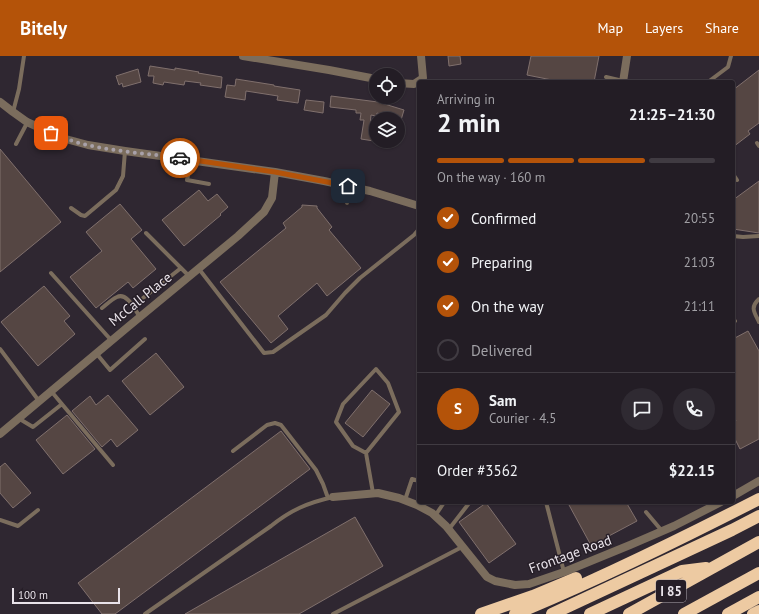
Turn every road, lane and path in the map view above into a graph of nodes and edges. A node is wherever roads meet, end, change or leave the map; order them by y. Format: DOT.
graph roads {
  1 [pos="24,56"];
  2 [pos="243,56"];
  3 [pos="421,56"];
  4 [pos="731,56"];
  5 [pos="629,57"];
  6 [pos="606,77"];
  7 [pos="369,78"];
  8 [pos="420,80"];
  9 [pos="616,80"];
  10 [pos="623,80"];
  11 [pos="711,80"];
  12 [pos="417,82"];
  13 [pos="405,83"];
  14 [pos="0,102"];
  15 [pos="13,112"];
  16 [pos="27,122"];
  17 [pos="16,144"];
  18 [pos="125,151"];
  19 [pos="191,160"];
  20 [pos="275,172"];
  21 [pos="735,177"];
  22 [pos="737,180"];
  23 [pos="209,184"];
  24 [pos="348,186"];
  25 [pos="347,203"];
  26 [pos="417,205"];
  27 [pos="71,208"];
  28 [pos="417,231"];
  29 [pos="146,233"];
  30 [pos="735,236"];
  31 [pos="759,236"];
  32 [pos="181,268"];
  33 [pos="198,269"];
  34 [pos="51,273"];
  35 [pos="189,276"];
  36 [pos="759,299"];
  37 [pos="133,306"];
  38 [pos="102,308"];
  39 [pos="140,316"];
  40 [pos="759,322"];
  41 [pos="145,339"];
  42 [pos="111,340"];
  43 [pos="0,349"];
  44 [pos="96,353"];
  45 [pos="51,391"];
  46 [pos="39,401"];
  47 [pos="62,404"];
  48 [pos="18,418"];
  49 [pos="0,434"];
  50 [pos="234,450"];
  51 [pos="366,453"];
  52 [pos="113,465"];
  53 [pos="417,481"];
  54 [pos="759,481"];
  55 [pos="373,493"];
  56 [pos="735,495"];
  57 [pos="330,498"];
  58 [pos="759,499"];
  59 [pos="405,500"];
  60 [pos="443,504"];
  61 [pos="468,504"];
  62 [pos="547,504"];
  63 [pos="717,504"];
  64 [pos="38,510"];
  65 [pos="646,512"];
  66 [pos="434,516"];
  67 [pos="759,516"];
  68 [pos="0,520"];
  69 [pos="710,524"];
  70 [pos="448,529"];
  71 [pos="662,531"];
  72 [pos="759,542"];
  73 [pos="462,546"];
  74 [pos="713,568"];
  75 [pos="564,572"];
  76 [pos="759,573"];
  77 [pos="759,597"];
  78 [pos="759,611"];
  79 [pos="145,614"];
  80 [pos="333,614"];
  81 [pos="481,614"];
  82 [pos="515,614"];
  83 [pos="552,614"];
  84 [pos="590,614"];
  85 [pos="629,614"];
  86 [pos="684,614"];
  87 [pos="728,614"];
  88 [pos="753,614"];
  1 -- 15 [label="lane"];
  2 -- 7 [label="street"];
  3 -- 8 [label="street"];
  4 -- 11 [label="lane"];
  5 -- 10 [label="street"];
  6 -- 9 [label="lane"];
  12 -- 13 [label="street"];
  14 -- 15 [label="street"];
  15 -- 16 [label="street"];
  16 -- 17 [label="lane"];
  16 -- 18 [label="street"];
  18 -- 19 [label="street"];
  18 -- 27 [label="lane"];
  19 -- 20 [label="street"];
  19 -- 23 [label="lane"];
  20 -- 24 [label="street"];
  20 -- 33 [label="street, McCall Place"];
  21 -- 22 [label="lane"];
  24 -- 25 [label="lane"];
  24 -- 26 [label="street"];
  28 -- 33 [label="lane"];
  29 -- 32 [label="lane"];
  30 -- 31 [label="lane"];
  32 -- 35 [label="lane"];
  32 -- 37 [label="lane"];
  33 -- 35 [label="street, McCall Place"];
  34 -- 42 [label="lane"];
  35 -- 39 [label="street, McCall Place"];
  36 -- 40 [label="lane"];
  37 -- 38 [label="lane"];
  37 -- 39 [label="lane"];
  39 -- 42 [label="street, McCall Place"];
  41 -- 44 [label="lane"];
  42 -- 44 [label="street, McCall Place"];
  43 -- 46 [label="lane"];
  44 -- 45 [label="street, McCall Place"];
  45 -- 46 [label="street, McCall Place"];
  45 -- 47 [label="lane"];
  46 -- 48 [label="street, McCall Place"];
  47 -- 48 [label="lane"];
  47 -- 52 [label="lane"];
  48 -- 49 [label="street, McCall Place"];
  50 -- 57 [label="lane"];
  51 -- 51 [label="lane"];
  51 -- 55 [label="lane"];
  53 -- 59 [label="lane"];
  54 -- 56 [label="street"];
  55 -- 57 [label="street, Frontage Road"];
  55 -- 59 [label="street, Frontage Road"];
  57 -- 79 [label="lane"];
  58 -- 69 [label="highway"];
  59 -- 66 [label="street, Frontage Road"];
  60 -- 66 [label="lane"];
  61 -- 70 [label="lane"];
  62 -- 75 [label="lane"];
  63 -- 71 [label="street, Frontage Road"];
  64 -- 68 [label="lane"];
  65 -- 71 [label="lane"];
  66 -- 70 [label="street, Frontage Road"];
  67 -- 83 [label="highway"];
  69 -- 81 [label="highway"];
  69 -- 82 [label="highway"];
  70 -- 73 [label="street, Frontage Road"];
  71 -- 75 [label="street, Frontage Road"];
  72 -- 74 [label="highway, I 85"];
  73 -- 75 [label="street, Frontage Road"];
  73 -- 80 [label="lane"];
  74 -- 84 [label="highway"];
  74 -- 85 [label="highway, I 85"];
  76 -- 86 [label="highway, I 85"];
  77 -- 87 [label="highway"];
  78 -- 88 [label="highway"];
}
